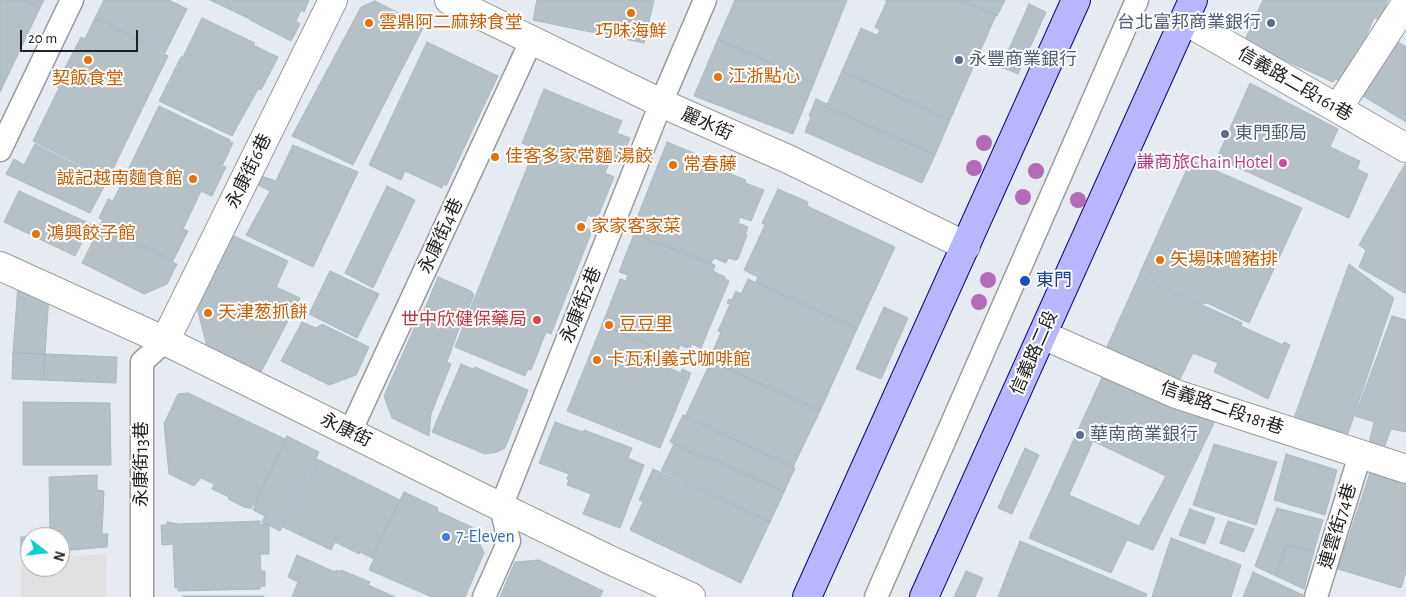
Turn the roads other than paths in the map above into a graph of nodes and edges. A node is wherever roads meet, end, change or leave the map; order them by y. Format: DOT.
graph roads {
  1 [pos="72,0"];
  2 [pos="332,0"];
  3 [pos="449,0"];
  4 [pos="704,0"];
  5 [pos="1076,0"];
  6 [pos="1137,0"];
  7 [pos="1406,3"];
  8 [pos="1188,10"];
  9 [pos="532,39"];
  10 [pos="661,103"];
  11 [pos="1338,108"];
  12 [pos="1406,148"];
  13 [pos="0,150"];
  14 [pos="966,246"];
  15 [pos="0,266"];
  16 [pos="1043,335"];
  17 [pos="165,341"];
  18 [pos="350,432"];
  19 [pos="1360,455"];
  20 [pos="1406,469"];
  21 [pos="501,507"];
  22 [pos="142,597"];
  23 [pos="484,597"];
  24 [pos="692,597"];
  25 [pos="807,597"];
  26 [pos="876,597"];
  27 [pos="924,597"];
  28 [pos="1316,597"];
  1 -- 13 [label="lane"];
  2 -- 17 [label="street, 永康街6巷"];
  3 -- 9 [label="street, 麗水街"];
  4 -- 10 [label="lane, 永康街2巷"];
  5 -- 14 [label="main road"];
  6 -- 26 [label="lane"];
  7 -- 11 [label="street"];
  8 -- 11 [label="street, 信義路二段161巷"];
  8 -- 16 [label="main road, 信義路二段"];
  9 -- 10 [label="street, 麗水街"];
  9 -- 18 [label="lane, 永康街4巷"];
  10 -- 14 [label="street, 麗水街"];
  10 -- 21 [label="lane, 永康街2巷"];
  11 -- 12 [label="street, 信義路二段161巷"];
  14 -- 25 [label="main road"];
  15 -- 17 [label="street, 永康街"];
  16 -- 19 [label="street, 信義路二段181巷"];
  16 -- 27 [label="main road, 信義路二段"];
  17 -- 18 [label="street, 永康街"];
  17 -- 22 [label="lane, 永康街13巷"];
  18 -- 21 [label="street, 永康街"];
  19 -- 20 [label="street, 信義路二段181巷"];
  19 -- 28 [label="lane, 連雲街74巷"];
  21 -- 23 [label="lane"];
  21 -- 24 [label="street, 永康街"];
}
